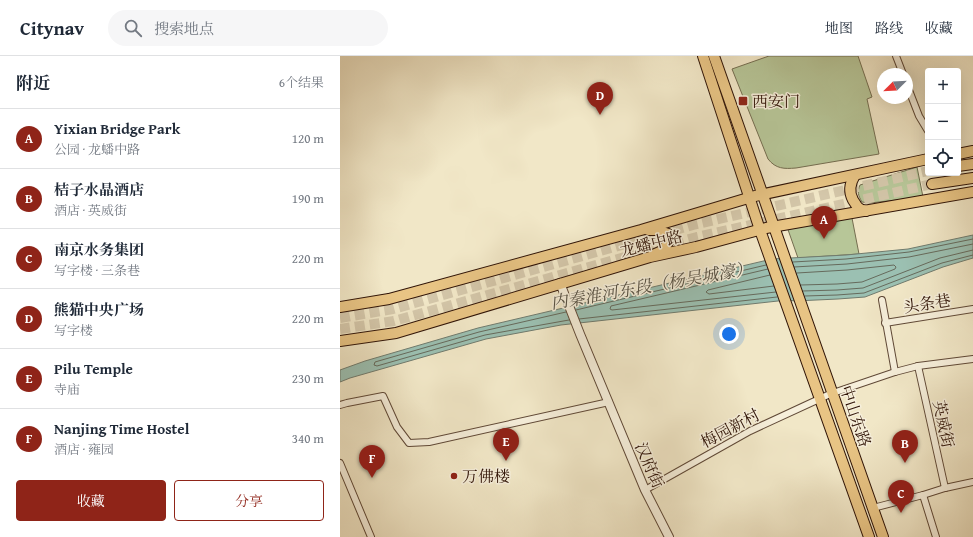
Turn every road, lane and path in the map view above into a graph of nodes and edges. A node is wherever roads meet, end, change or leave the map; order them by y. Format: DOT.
graph roads {
  1 [pos="703,56"];
  2 [pos="714,56"];
  3 [pos="896,56"];
  4 [pos="901,68"];
  5 [pos="913,100"];
  6 [pos="925,126"];
  7 [pos="973,151"];
  8 [pos="961,153"];
  9 [pos="925,160"];
  10 [pos="973,164"];
  11 [pos="961,166"];
  12 [pos="855,175"];
  13 [pos="973,178"];
  14 [pos="932,184"];
  15 [pos="973,192"];
  16 [pos="763,194"];
  17 [pos="750,198"];
  18 [pos="866,211"];
  19 [pos="774,226"];
  20 [pos="641,230"];
  21 [pos="760,230"];
  22 [pos="650,257"];
  23 [pos="560,283"];
  24 [pos="882,300"];
  25 [pos="340,307"];
  26 [pos="973,309"];
  27 [pos="885,323"];
  28 [pos="340,341"];
  29 [pos="973,359"];
  30 [pos="918,366"];
  31 [pos="895,372"];
  32 [pos="831,394"];
  33 [pos="820,399"];
  34 [pos="609,402"];
  35 [pos="340,405"];
  36 [pos="340,463"];
  37 [pos="973,482"];
  38 [pos="945,488"];
  39 [pos="645,490"];
  40 [pos="923,495"];
  41 [pos="873,508"];
  42 [pos="371,537"];
  43 [pos="669,537"];
  44 [pos="868,537"];
  45 [pos="883,537"];
  46 [pos="936,537"];
  1 -- 17 [label="main road"];
  2 -- 16 [label="main road, 中山东路"];
  3 -- 4 [label="street"];
  5 -- 6 [label="street"];
  7 -- 8 [label="main road"];
  9 -- 12 [label="main road, 龙蟠中路"];
  10 -- 11 [label="main road"];
  12 -- 16 [label="main road, 龙蟠中路"];
  12 -- 18 [label="main road"];
  13 -- 14 [label="main road"];
  15 -- 18 [label="main road, 龙蟠中路"];
  16 -- 17 [label="main road, 龙蟠中路"];
  16 -- 19 [label="main road, 中山东路"];
  17 -- 20 [label="main road, 龙蟠中路"];
  17 -- 21 [label="main road"];
  18 -- 19 [label="main road, 龙蟠中路"];
  19 -- 21 [label="main road, 龙蟠中路"];
  19 -- 32 [label="main road, 中山东路"];
  20 -- 22 [label="main road"];
  20 -- 25 [label="main road, 龙蟠中路"];
  21 -- 22 [label="main road, 龙蟠中路"];
  21 -- 33 [label="main road"];
  22 -- 23 [label="main road, 龙蟠中路"];
  23 -- 28 [label="main road, 龙蟠中路"];
  23 -- 34 [label="street, 汉府街"];
  24 -- 27 [label="street"];
  26 -- 27 [label="street, 头条巷"];
  27 -- 31 [label="street"];
  29 -- 30 [label="street, 梅园新村"];
  30 -- 31 [label="street, 梅园新村"];
  30 -- 38 [label="street, 英威街"];
  31 -- 32 [label="street, 梅园新村"];
  32 -- 33 [label="street, 梅园新村"];
  32 -- 41 [label="main road, 中山东路"];
  33 -- 39 [label="street, 梅园新村"];
  33 -- 44 [label="main road"];
  34 -- 35 [label="street"];
  34 -- 39 [label="street, 汉府街"];
  36 -- 42 [label="street"];
  37 -- 38 [label="street"];
  38 -- 40 [label="street"];
  39 -- 43 [label="street, 汉府街"];
  40 -- 41 [label="street"];
  40 -- 46 [label="street"];
  41 -- 45 [label="main road, 中山东路"];
}
